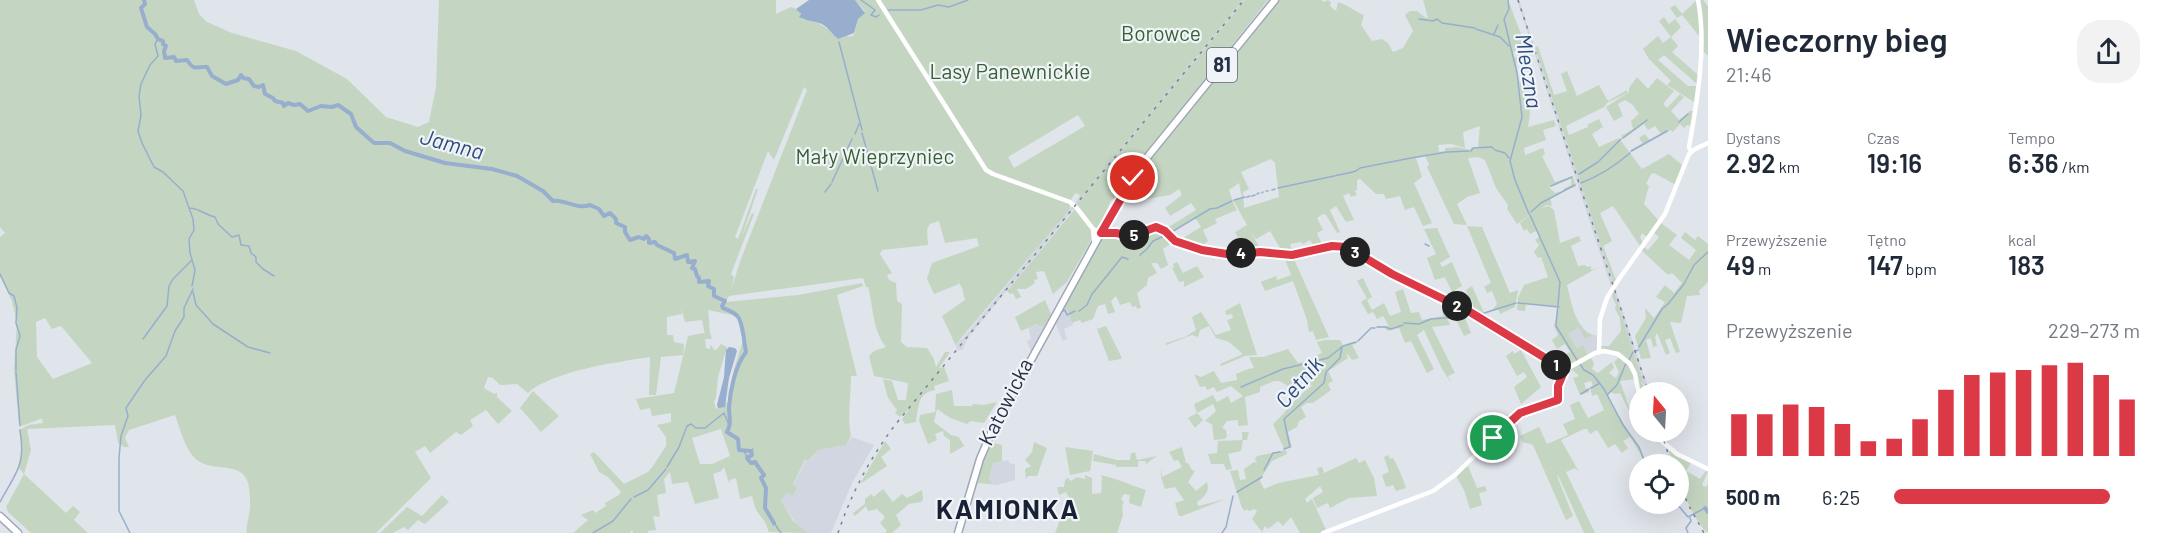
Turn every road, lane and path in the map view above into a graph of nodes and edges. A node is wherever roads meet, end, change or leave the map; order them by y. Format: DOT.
graph roads {
  1 [pos="878,0"];
  2 [pos="1273,0"];
  3 [pos="1698,0"];
  4 [pos="1708,144"];
  5 [pos="1691,152"];
  6 [pos="1097,231"];
  7 [pos="1073,279"];
  8 [pos="1599,351"];
  9 [pos="1563,374"];
  10 [pos="1637,382"];
  11 [pos="1663,442"];
  12 [pos="1708,469"];
  13 [pos="0,516"];
  14 [pos="18,533"];
  15 [pos="957,533"];
  16 [pos="1323,533"];
  1 -- 6 [label="street"];
  2 -- 6 [label="main road, 81"];
  3 -- 5 [label="street"];
  4 -- 5 [label="street"];
  5 -- 8 [label="street"];
  6 -- 7 [label="main road, 81"];
  6 -- 7 [label="main road, 81"];
  6 -- 9 [label="street"];
  7 -- 15 [label="main road, Katowicka / 81"];
  8 -- 9 [label="street"];
  8 -- 10 [label="street"];
  9 -- 16 [label="street"];
  11 -- 12 [label="street"];
  13 -- 14 [label="main road"];
}
